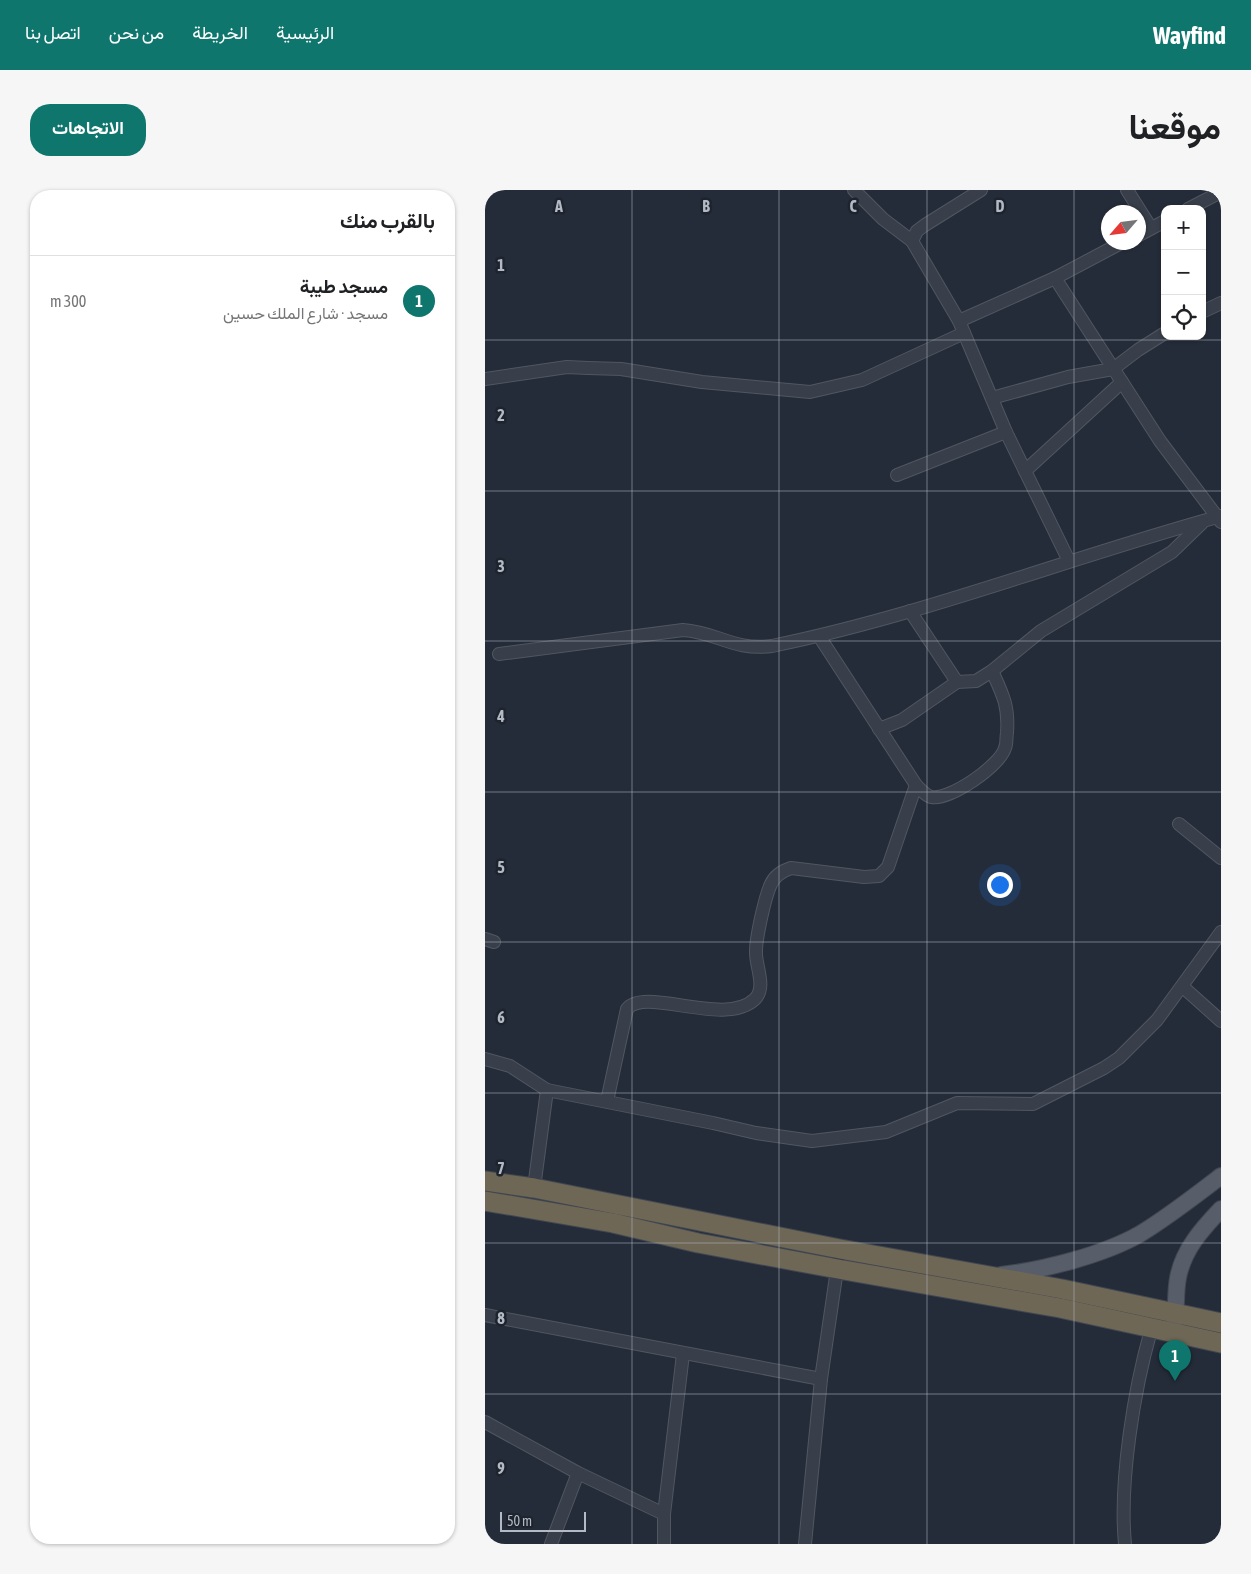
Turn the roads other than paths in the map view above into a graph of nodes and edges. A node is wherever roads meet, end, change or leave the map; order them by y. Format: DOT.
graph roads {
  1 [pos="854,190"];
  2 [pos="981,190"];
  3 [pos="1127,190"];
  4 [pos="1221,192"];
  5 [pos="1196,205"];
  6 [pos="1161,223"];
  7 [pos="1151,228"];
  8 [pos="1146,230"];
  9 [pos="912,241"];
  10 [pos="1108,250"];
  11 [pos="1055,278"];
  12 [pos="1221,303"];
  13 [pos="1206,310"];
  14 [pos="962,327"];
  15 [pos="1161,336"];
  16 [pos="1113,369"];
  17 [pos="485,379"];
  18 [pos="1122,382"];
  19 [pos="992,398"];
  20 [pos="1006,432"];
  21 [pos="1025,471"];
  22 [pos="897,475"];
  23 [pos="1220,519"];
  24 [pos="1203,522"];
  25 [pos="1069,561"];
  26 [pos="910,611"];
  27 [pos="819,636"];
  28 [pos="499,654"];
  29 [pos="992,671"];
  30 [pos="957,682"];
  31 [pos="879,729"];
  32 [pos="916,785"];
  33 [pos="1179,824"];
  34 [pos="1221,858"];
  35 [pos="1221,932"];
  36 [pos="1183,987"];
  37 [pos="1221,1021"];
  38 [pos="485,1059"];
  39 [pos="547,1090"];
  40 [pos="607,1101"];
  41 [pos="1221,1176"];
  42 [pos="485,1181"];
  43 [pos="534,1188"];
  44 [pos="1195,1197"];
  45 [pos="485,1201"];
  46 [pos="1216,1215"];
  47 [pos="840,1249"];
  48 [pos="838,1269"];
  49 [pos="993,1276"];
  50 [pos="1176,1315"];
  51 [pos="485,1316"];
  52 [pos="1221,1323"];
  53 [pos="1151,1330"];
  54 [pos="1173,1334"];
  55 [pos="1221,1343"];
  56 [pos="683,1354"];
  57 [pos="821,1379"];
  58 [pos="485,1422"];
  59 [pos="578,1473"];
  60 [pos="664,1514"];
  61 [pos="551,1544"];
  62 [pos="664,1544"];
  63 [pos="805,1544"];
  64 [pos="1125,1544"];
  1 -- 9 [label="street"];
  2 -- 9 [label="street"];
  3 -- 7 [label="street"];
  4 -- 5 [label="street"];
  6 -- 7 [label="street"];
  7 -- 8 [label="street"];
  9 -- 14 [label="street"];
  10 -- 11 [label="street"];
  11 -- 14 [label="street"];
  11 -- 16 [label="street"];
  12 -- 13 [label="street"];
  14 -- 17 [label="street"];
  14 -- 19 [label="street"];
  15 -- 16 [label="street"];
  16 -- 18 [label="street"];
  16 -- 19 [label="street"];
  18 -- 21 [label="street"];
  18 -- 23 [label="street"];
  19 -- 20 [label="street"];
  20 -- 21 [label="street"];
  20 -- 22 [label="street"];
  21 -- 25 [label="street"];
  23 -- 24 [label="street"];
  24 -- 25 [label="street"];
  24 -- 29 [label="street"];
  25 -- 26 [label="street"];
  26 -- 27 [label="street"];
  26 -- 30 [label="street"];
  27 -- 28 [label="street"];
  27 -- 31 [label="street"];
  29 -- 30 [label="street"];
  29 -- 32 [label="street"];
  30 -- 31 [label="street"];
  31 -- 32 [label="street"];
  32 -- 40 [label="street"];
  33 -- 34 [label="street"];
  35 -- 36 [label="street"];
  36 -- 37 [label="street"];
  36 -- 40 [label="street"];
  38 -- 39 [label="street"];
  39 -- 40 [label="street"];
  39 -- 43 [label="street"];
  41 -- 44 [label="main road"];
  42 -- 43 [label="highway"];
  43 -- 47 [label="highway"];
  44 -- 46 [label="main road"];
  44 -- 49 [label="main road"];
  45 -- 48 [label="highway"];
  46 -- 50 [label="main road"];
  47 -- 48 [label="street"];
  47 -- 49 [label="highway"];
  48 -- 53 [label="highway"];
  48 -- 57 [label="street"];
  49 -- 50 [label="highway"];
  50 -- 52 [label="highway"];
  50 -- 54 [label="main road"];
  51 -- 56 [label="street"];
  53 -- 54 [label="highway"];
  53 -- 64 [label="street"];
  54 -- 55 [label="highway"];
  56 -- 57 [label="street"];
  56 -- 60 [label="street"];
  57 -- 63 [label="street"];
  58 -- 59 [label="street"];
  59 -- 60 [label="street"];
  59 -- 61 [label="street"];
  60 -- 62 [label="street"];
}
